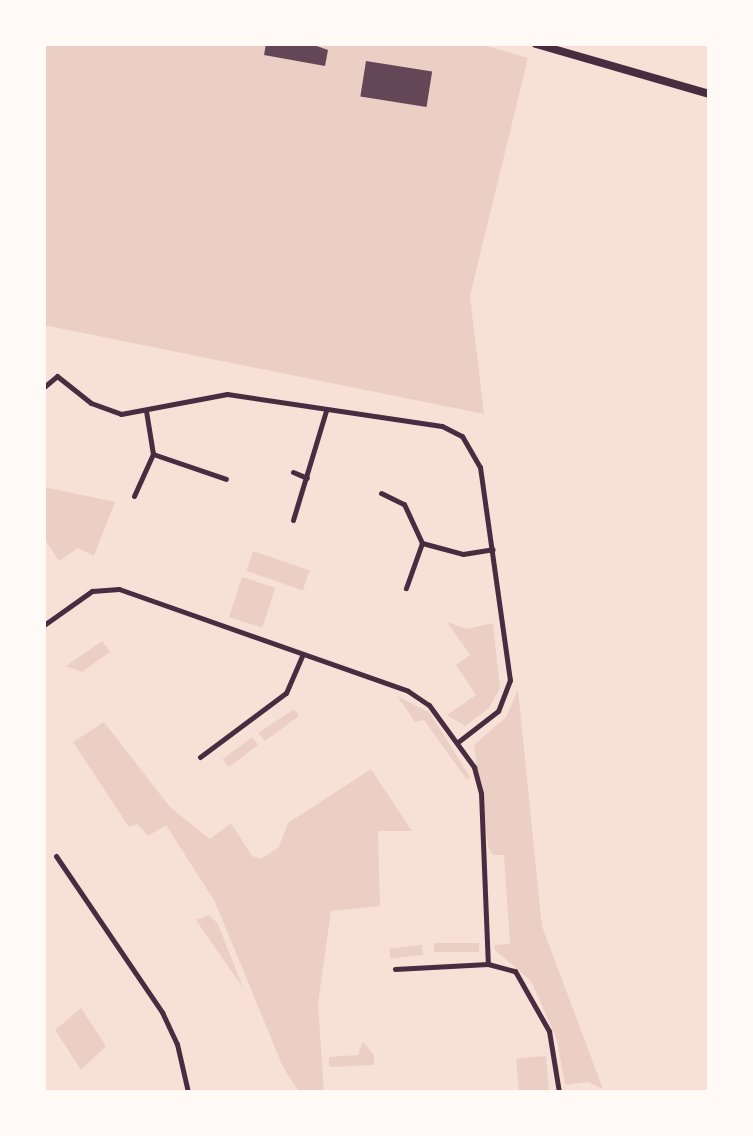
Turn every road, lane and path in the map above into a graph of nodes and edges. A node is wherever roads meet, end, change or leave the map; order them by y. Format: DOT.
graph roads {
  1 [pos="536,44"];
  2 [pos="709,94"];
  3 [pos="44,387"];
  4 [pos="146,411"];
  5 [pos="326,411"];
  6 [pos="153,454"];
  7 [pos="293,472"];
  8 [pos="307,478"];
  9 [pos="226,479"];
  10 [pos="381,493"];
  11 [pos="134,496"];
  12 [pos="293,520"];
  13 [pos="422,543"];
  14 [pos="493,549"];
  15 [pos="406,588"];
  16 [pos="44,625"];
  17 [pos="302,656"];
  18 [pos="459,741"];
  19 [pos="200,757"];
  20 [pos="56,856"];
  21 [pos="488,964"];
  22 [pos="395,969"];
  23 [pos="188,1092"];
  24 [pos="559,1092"];
  25 [pos="565,1092"];
  26 [pos="596,1092"];
  1 -- 2 [label="main road"];
  3 -- 4 [label="street"];
  4 -- 5 [label="street"];
  4 -- 6 [label="street"];
  5 -- 8 [label="street"];
  5 -- 14 [label="street"];
  6 -- 9 [label="street"];
  6 -- 11 [label="street"];
  7 -- 8 [label="street"];
  8 -- 12 [label="street"];
  10 -- 13 [label="street"];
  13 -- 14 [label="street"];
  13 -- 15 [label="street"];
  14 -- 18 [label="street"];
  16 -- 17 [label="street"];
  17 -- 18 [label="street"];
  17 -- 19 [label="street"];
  18 -- 21 [label="street"];
  20 -- 23 [label="street"];
  21 -- 22 [label="street"];
  21 -- 24 [label="street"];
  25 -- 26 [label="lane"];
}
